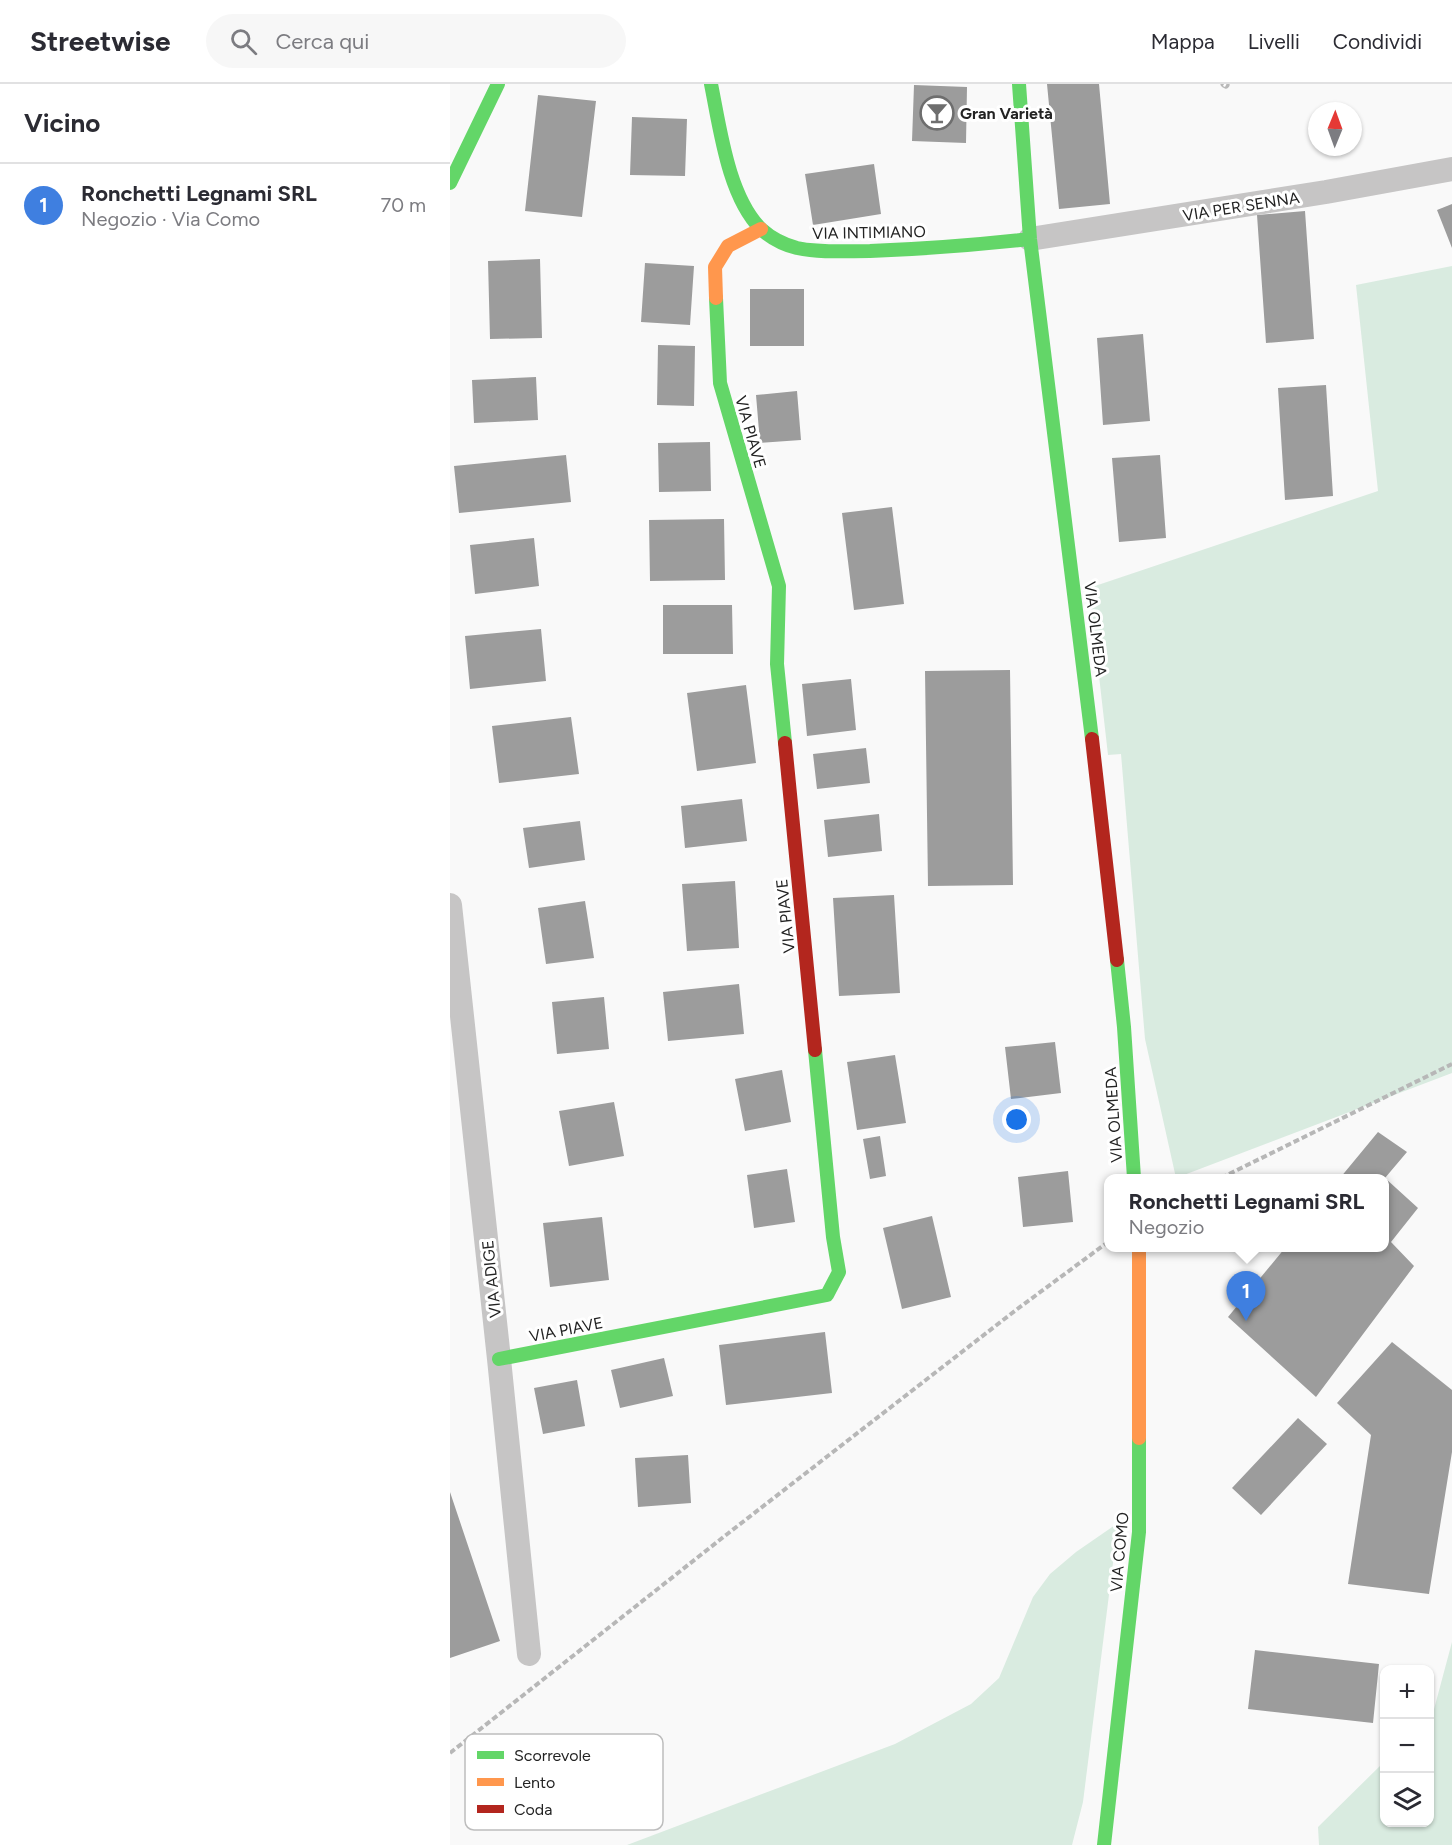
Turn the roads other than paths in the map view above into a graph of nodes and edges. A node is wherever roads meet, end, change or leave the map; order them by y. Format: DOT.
graph roads {
  1 [pos="498,84"];
  2 [pos="711,84"];
  3 [pos="1019,84"];
  4 [pos="1452,169"];
  5 [pos="450,183"];
  6 [pos="761,229"];
  7 [pos="1030,239"];
  8 [pos="450,905"];
  9 [pos="1134,1174"];
  10 [pos="1139,1254"];
  11 [pos="499,1359"];
  12 [pos="529,1654"];
  13 [pos="1104,1845"];
  1 -- 5 [label="street"];
  2 -- 6 [label="street, VIA INTIMIANO"];
  3 -- 7 [label="street, VIA OLMEDA"];
  4 -- 7 [label="street, VIA PER SENNA"];
  6 -- 7 [label="street, VIA INTIMIANO"];
  6 -- 11 [label="street, VIA PIAVE"];
  7 -- 9 [label="street, VIA OLMEDA"];
  8 -- 11 [label="street, VIA ADIGE"];
  10 -- 13 [label="street, VIA COMO"];
  11 -- 12 [label="street, VIA ADIGE"];
}
